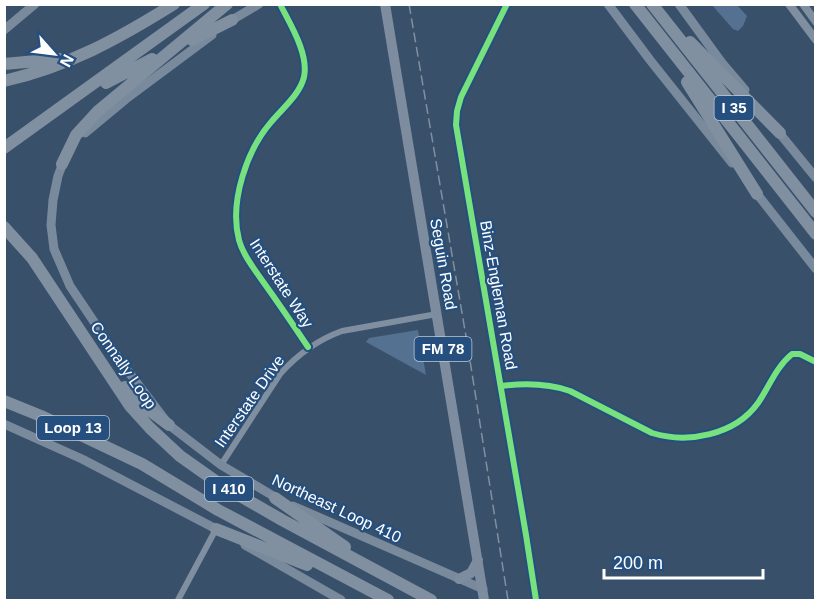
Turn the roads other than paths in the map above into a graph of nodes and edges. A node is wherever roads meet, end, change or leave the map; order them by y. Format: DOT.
graph roads {
  1 [pos="35,4"];
  2 [pos="174,4"];
  3 [pos="204,4"];
  4 [pos="259,4"];
  5 [pos="280,4"];
  6 [pos="385,4"];
  7 [pos="507,4"];
  8 [pos="608,4"];
  9 [pos="635,4"];
  10 [pos="652,4"];
  11 [pos="658,4"];
  12 [pos="679,4"];
  13 [pos="789,4"];
  14 [pos="803,4"];
  15 [pos="223,8"];
  16 [pos="232,20"];
  17 [pos="816,22"];
  18 [pos="653,27"];
  19 [pos="4,30"];
  20 [pos="816,40"];
  21 [pos="87,54"];
  22 [pos="4,64"];
  23 [pos="4,81"];
  24 [pos="68,103"];
  25 [pos="780,133"];
  26 [pos="4,148"];
  27 [pos="62,164"];
  28 [pos="816,178"];
  29 [pos="757,194"];
  30 [pos="816,212"];
  31 [pos="4,227"];
  32 [pos="816,234"];
  33 [pos="816,269"];
  34 [pos="437,314"];
  35 [pos="308,347"];
  36 [pos="98,358"];
  37 [pos="816,362"];
  38 [pos="501,386"];
  39 [pos="4,392"];
  40 [pos="4,401"];
  41 [pos="4,424"];
  42 [pos="169,425"];
  43 [pos="142,464"];
  44 [pos="221,465"];
  45 [pos="275,498"];
  46 [pos="216,529"];
  47 [pos="478,560"];
  48 [pos="459,579"];
  49 [pos="393,580"];
  50 [pos="362,587"];
  51 [pos="483,595"];
  52 [pos="178,600"];
  53 [pos="341,600"];
  54 [pos="388,600"];
  55 [pos="431,600"];
  56 [pos="536,600"];
  1 -- 19 [label="main road"];
  2 -- 21 [label="highway"];
  3 -- 24 [label="highway"];
  4 -- 16 [label="main road, Northeast Loop 410"];
  5 -- 35 [label="street, Interstate Way"];
  6 -- 34 [label="main road, Seguin Road / FM 78"];
  7 -- 38 [label="street, Binz-Engleman Road"];
  8 -- 29 [label="main road"];
  9 -- 18 [label="highway, I 35"];
  10 -- 30 [label="highway, I 35"];
  11 -- 25 [label="highway"];
  12 -- 25 [label="main road"];
  13 -- 20 [label="street"];
  14 -- 17 [label="street"];
  15 -- 27 [label="highway"];
  16 -- 24 [label="highway"];
  16 -- 27 [label="main road, Northeast Loop 410"];
  18 -- 29 [label="highway"];
  18 -- 32 [label="highway, I 35"];
  21 -- 22 [label="highway"];
  21 -- 23 [label="highway"];
  24 -- 26 [label="highway"];
  25 -- 28 [label="main road"];
  27 -- 42 [label="main road, Northeast Loop 410"];
  29 -- 33 [label="main road"];
  31 -- 36 [label="highway, Connally Loop / I 410"];
  34 -- 35 [label="street, Interstate Drive"];
  34 -- 47 [label="main road, Seguin Road / FM 78"];
  35 -- 44 [label="street, Interstate Drive"];
  36 -- 42 [label="highway"];
  36 -- 49 [label="highway, Connally Loop / I 410"];
  37 -- 38 [label="street"];
  38 -- 56 [label="street, Binz-Engleman Road"];
  39 -- 43 [label="highway, Loop 13"];
  40 -- 43 [label="highway, I 410"];
  41 -- 46 [label="main road"];
  42 -- 44 [label="main road, Northeast Loop 410"];
  43 -- 50 [label="highway, I 410"];
  44 -- 45 [label="main road, Northeast Loop 410"];
  45 -- 48 [label="main road, Northeast Loop 410"];
  45 -- 49 [label="highway"];
  46 -- 50 [label="highway"];
  46 -- 52 [label="street"];
  46 -- 53 [label="main road"];
  47 -- 48 [label="main road"];
  47 -- 51 [label="main road, Seguin Road / FM 78"];
  48 -- 51 [label="main road, Northeast Loop 410"];
  49 -- 55 [label="highway, Connally Loop / I 410"];
  50 -- 54 [label="highway, I 410"];
}
